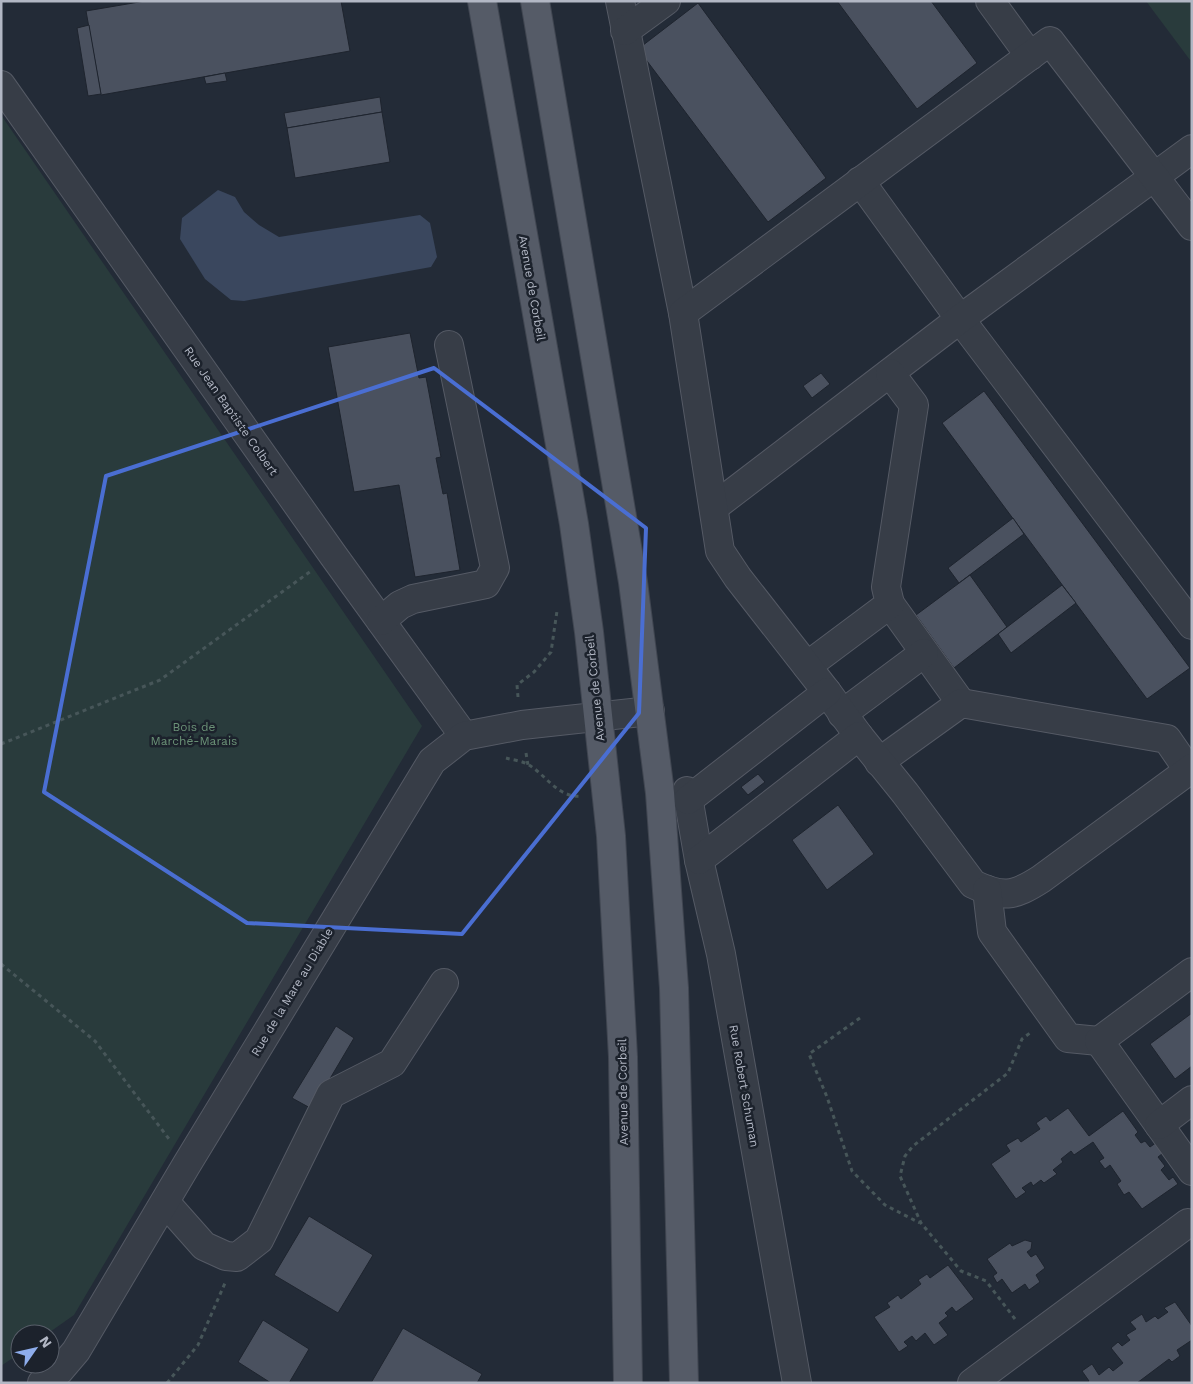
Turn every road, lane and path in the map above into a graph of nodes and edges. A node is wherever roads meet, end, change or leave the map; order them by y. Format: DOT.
graph roads {
  1 [pos="482,1"];
  2 [pos="536,1"];
  3 [pos="620,1"];
  4 [pos="666,1"];
  5 [pos="990,1"];
  6 [pos="625,31"];
  7 [pos="1030,56"];
  8 [pos="1,85"];
  9 [pos="1192,148"];
  10 [pos="1154,176"];
  11 [pos="860,181"];
  12 [pos="1192,226"];
  13 [pos="682,313"];
  14 [pos="960,319"];
  15 [pos="449,345"];
  16 [pos="890,373"];
  17 [pos="714,508"];
  18 [pos="333,556"];
  19 [pos="890,604"];
  20 [pos="558,606"];
  21 [pos="381,621"];
  22 [pos="1192,624"];
  23 [pos="924,653"];
  24 [pos="807,666"];
  25 [pos="517,685"];
  26 [pos="835,703"];
  27 [pos="961,704"];
  28 [pos="650,711"];
  29 [pos="598,716"];
  30 [pos="464,736"];
  31 [pos="859,736"];
  32 [pos="1,744"];
  33 [pos="879,762"];
  34 [pos="528,765"];
  35 [pos="1190,769"];
  36 [pos="581,796"];
  37 [pos="699,860"];
  38 [pos="987,890"];
  39 [pos="1,964"];
  40 [pos="1192,972"];
  41 [pos="444,983"];
  42 [pos="1053,1017"];
  43 [pos="860,1018"];
  44 [pos="1099,1041"];
  45 [pos="1192,1100"];
  46 [pos="1159,1125"];
  47 [pos="187,1164"];
  48 [pos="1192,1171"];
  49 [pos="165,1202"];
  50 [pos="921,1223"];
  51 [pos="1192,1224"];
  52 [pos="237,1257"];
  53 [pos="1030,1339"];
  54 [pos="57,1379"];
  55 [pos="166,1383"];
  56 [pos="628,1383"];
  57 [pos="684,1383"];
  58 [pos="797,1383"];
  59 [pos="972,1383"];
  1 -- 29 [label="main road, Avenue de Corbeil"];
  2 -- 28 [label="main road"];
  3 -- 6 [label="street"];
  4 -- 6 [label="street"];
  5 -- 7 [label="street"];
  6 -- 13 [label="street"];
  7 -- 10 [label="street"];
  7 -- 11 [label="street"];
  8 -- 18 [label="street, Rue Jean Baptiste Colbert"];
  9 -- 10 [label="street"];
  10 -- 12 [label="street"];
  10 -- 14 [label="street"];
  11 -- 13 [label="street"];
  11 -- 14 [label="street"];
  13 -- 17 [label="street"];
  14 -- 16 [label="street"];
  14 -- 22 [label="street"];
  15 -- 21 [label="street"];
  16 -- 17 [label="street"];
  16 -- 19 [label="street"];
  17 -- 24 [label="street"];
  18 -- 21 [label="street, Rue Jean Baptiste Colbert"];
  18 -- 32 [label="path"];
  19 -- 23 [label="street"];
  19 -- 24 [label="street"];
  20 -- 25 [label="path"];
  21 -- 30 [label="street, Rue Jean Baptiste Colbert"];
  23 -- 26 [label="street"];
  23 -- 27 [label="street"];
  24 -- 26 [label="street"];
  26 -- 31 [label="street"];
  26 -- 37 [label="street, Rue Robert Schuman"];
  27 -- 33 [label="street"];
  27 -- 35 [label="street"];
  28 -- 29 [label="street, Rue de la Mare au Diable"];
  28 -- 57 [label="main road"];
  29 -- 30 [label="street, Rue de la Mare au Diable"];
  29 -- 56 [label="main road, Avenue de Corbeil"];
  30 -- 47 [label="street, Rue de la Mare au Diable"];
  31 -- 33 [label="street"];
  31 -- 37 [label="street"];
  33 -- 38 [label="street"];
  34 -- 36 [label="path"];
  35 -- 38 [label="street"];
  37 -- 58 [label="street, Rue Robert Schuman"];
  38 -- 42 [label="street"];
  39 -- 47 [label="path"];
  40 -- 44 [label="street"];
  41 -- 52 [label="street"];
  42 -- 44 [label="street"];
  42 -- 50 [label="path"];
  43 -- 50 [label="path"];
  44 -- 46 [label="street"];
  45 -- 46 [label="street"];
  46 -- 48 [label="street"];
  47 -- 49 [label="street, Rue de la Mare au Diable"];
  49 -- 52 [label="street"];
  49 -- 54 [label="street, Rue de la Mare au Diable"];
  50 -- 53 [label="path"];
  51 -- 53 [label="street"];
  52 -- 55 [label="path"];
  53 -- 59 [label="street"];
}
